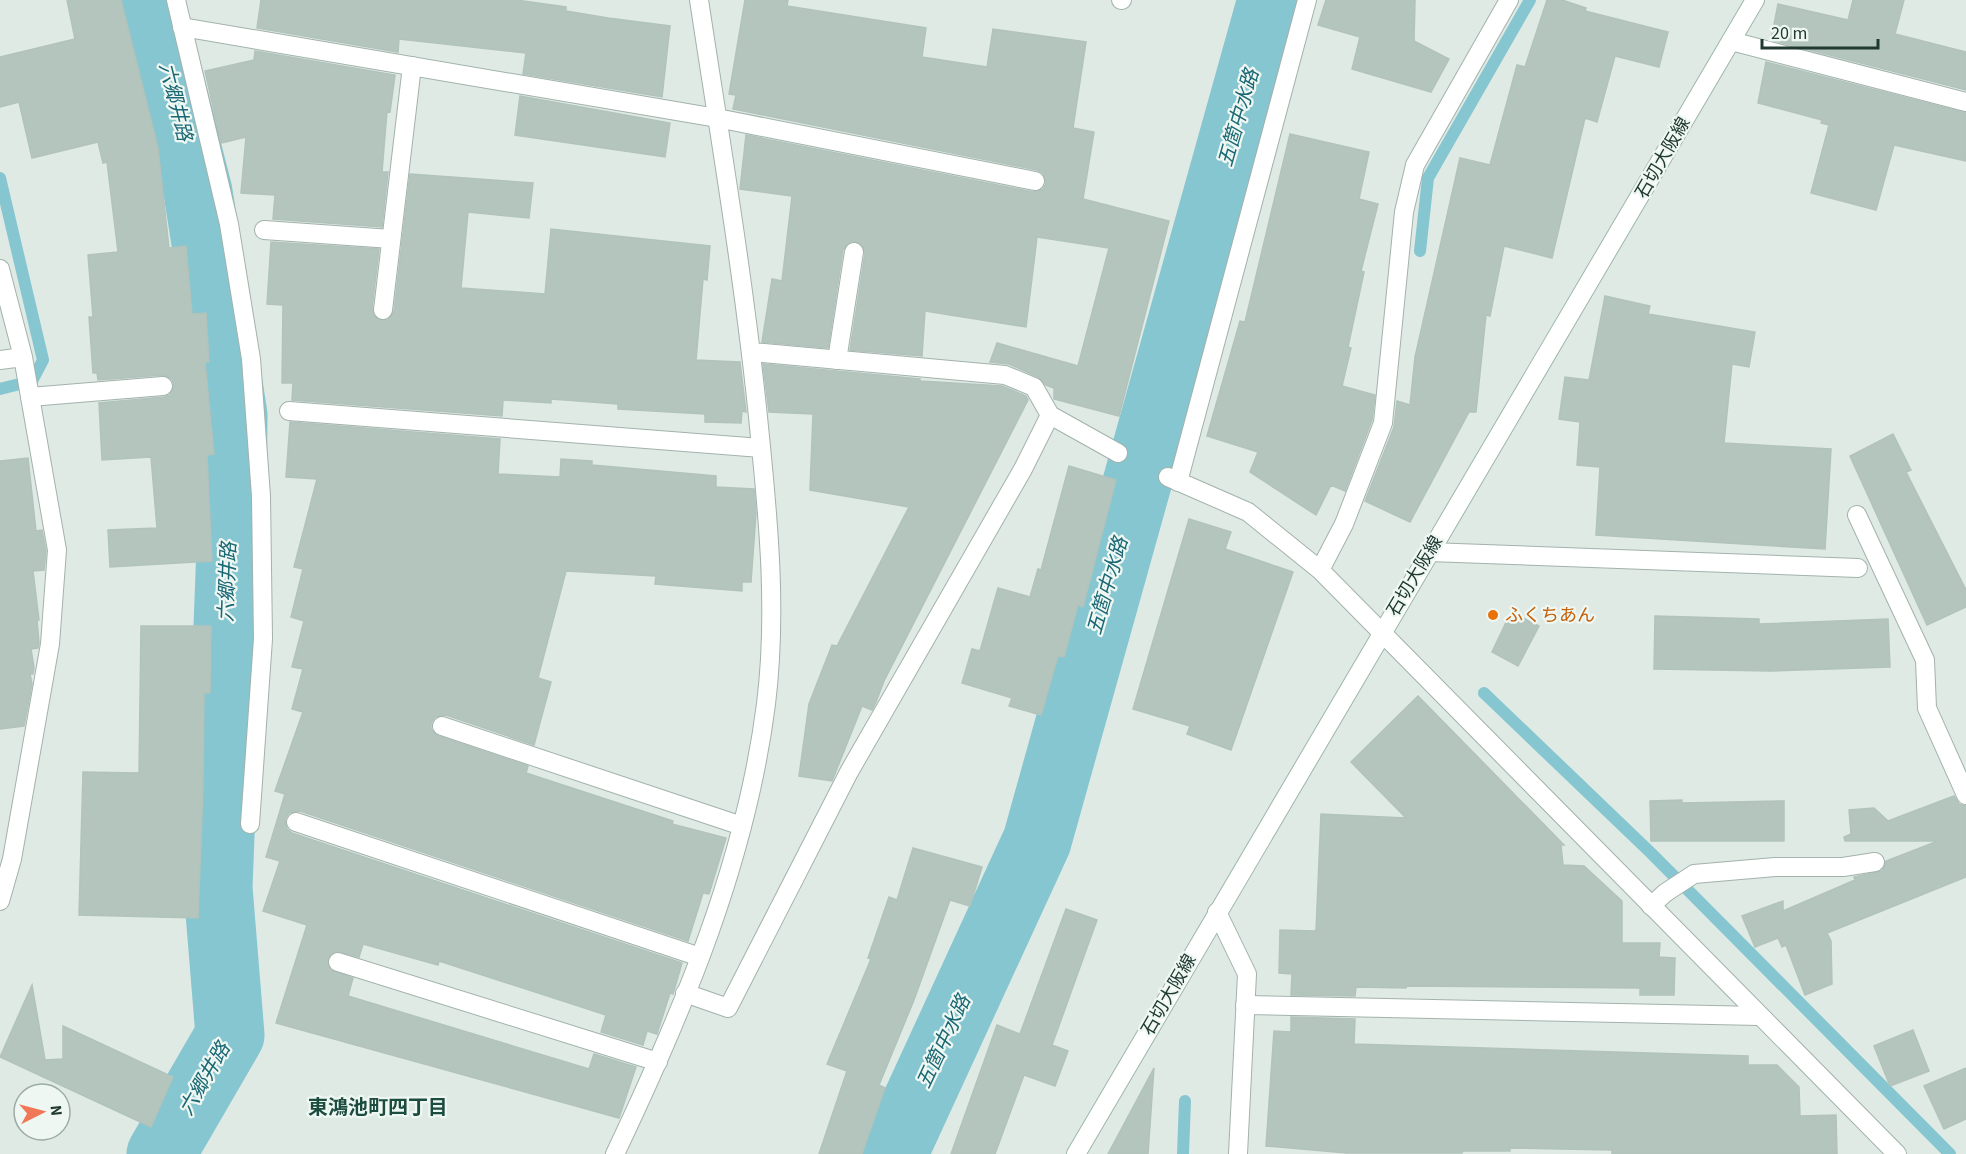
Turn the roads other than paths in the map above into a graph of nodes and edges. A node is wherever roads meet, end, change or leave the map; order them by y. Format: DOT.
graph roads {
  1 [pos="176,0"];
  2 [pos="699,0"];
  3 [pos="1307,0"];
  4 [pos="1509,0"];
  5 [pos="1755,0"];
  6 [pos="182,27"];
  7 [pos="1731,41"];
  8 [pos="412,66"];
  9 [pos="1966,102"];
  10 [pos="717,118"];
  11 [pos="1035,181"];
  12 [pos="264,230"];
  13 [pos="391,239"];
  14 [pos="854,252"];
  15 [pos="0,268"];
  16 [pos="383,310"];
  17 [pos="752,352"];
  18 [pos="23,357"];
  19 [pos="0,360"];
  20 [pos="837,360"];
  21 [pos="163,386"];
  22 [pos="30,397"];
  23 [pos="289,411"];
  24 [pos="1050,414"];
  25 [pos="761,447"];
  26 [pos="1118,453"];
  27 [pos="1857,515"];
  28 [pos="1430,552"];
  29 [pos="1858,568"];
  30 [pos="1320,570"];
  31 [pos="1382,632"];
  32 [pos="442,726"];
  33 [pos="1966,795"];
  34 [pos="296,822"];
  35 [pos="250,824"];
  36 [pos="742,826"];
  37 [pos="1875,862"];
  38 [pos="0,901"];
  39 [pos="1651,906"];
  40 [pos="1217,912"];
  41 [pos="700,957"];
  42 [pos="338,962"];
  43 [pos="686,993"];
  44 [pos="1245,1005"];
  45 [pos="1759,1016"];
  46 [pos="658,1062"];
  47 [pos="615,1154"];
  48 [pos="1077,1154"];
  49 [pos="1238,1154"];
  50 [pos="1897,1154"];
  1 -- 6 [label="street"];
  2 -- 10 [label="street"];
  3 -- 30 [label="street"];
  4 -- 30 [label="street"];
  5 -- 7 [label="street, 石切大阪線"];
  6 -- 8 [label="street"];
  6 -- 35 [label="street"];
  7 -- 9 [label="street"];
  7 -- 28 [label="street, 石切大阪線"];
  8 -- 10 [label="street"];
  8 -- 13 [label="street"];
  10 -- 11 [label="street"];
  10 -- 17 [label="street"];
  12 -- 13 [label="street"];
  13 -- 16 [label="street"];
  14 -- 20 [label="street"];
  15 -- 18 [label="street"];
  17 -- 20 [label="street"];
  17 -- 25 [label="street"];
  18 -- 19 [label="street"];
  18 -- 22 [label="street"];
  20 -- 24 [label="street"];
  21 -- 22 [label="street"];
  22 -- 38 [label="street"];
  23 -- 25 [label="street"];
  24 -- 26 [label="street"];
  24 -- 43 [label="street"];
  25 -- 36 [label="street"];
  27 -- 33 [label="street"];
  28 -- 29 [label="street"];
  28 -- 31 [label="street, 石切大阪線"];
  30 -- 31 [label="street"];
  31 -- 39 [label="street"];
  31 -- 40 [label="street, 石切大阪線"];
  32 -- 36 [label="street"];
  34 -- 41 [label="street"];
  36 -- 41 [label="street"];
  37 -- 39 [label="street"];
  39 -- 45 [label="street"];
  40 -- 44 [label="street"];
  40 -- 48 [label="street, 石切大阪線"];
  41 -- 43 [label="street"];
  42 -- 46 [label="street"];
  43 -- 46 [label="street"];
  44 -- 45 [label="street"];
  44 -- 49 [label="street"];
  45 -- 50 [label="street"];
  46 -- 47 [label="street"];
}
